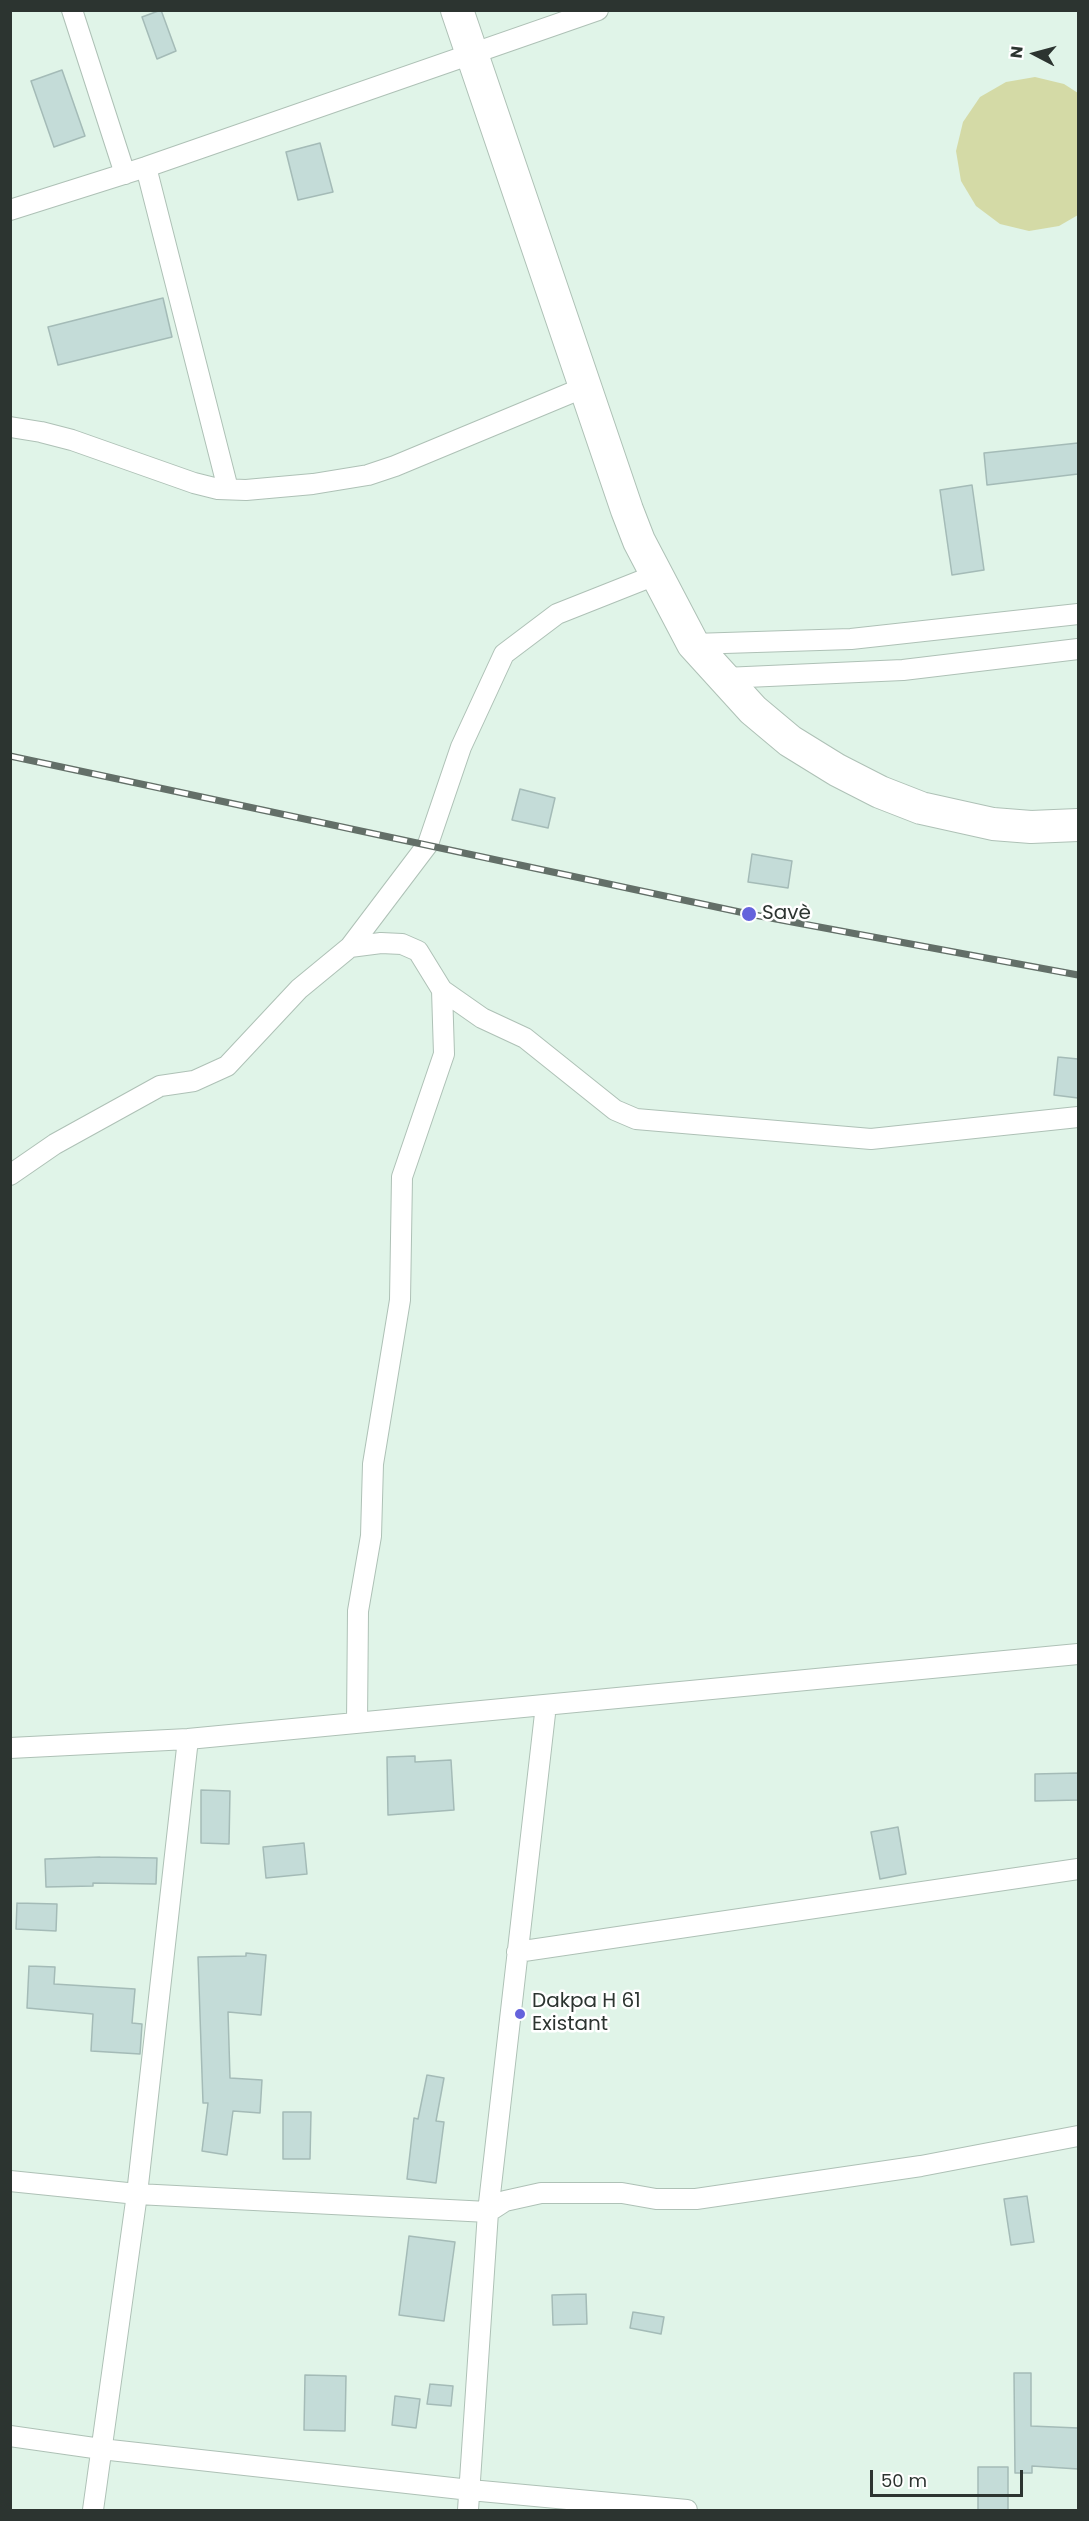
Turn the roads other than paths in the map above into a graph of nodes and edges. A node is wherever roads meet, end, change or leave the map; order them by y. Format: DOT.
graph roads {
  1 [pos="72,10"];
  2 [pos="457,10"];
  3 [pos="598,10"];
  4 [pos="472,55"];
  5 [pos="146,167"];
  6 [pos="125,174"];
  7 [pos="10,210"];
  8 [pos="585,387"];
  9 [pos="10,427"];
  10 [pos="228,489"];
  11 [pos="658,574"];
  12 [pos="1078,614"];
  13 [pos="693,644"];
  14 [pos="1078,649"];
  15 [pos="724,678"];
  16 [pos="1078,825"];
  17 [pos="350,947"];
  18 [pos="442,990"];
  19 [pos="1078,1117"];
  20 [pos="10,1175"];
  21 [pos="1078,1654"];
  22 [pos="546,1705"];
  23 [pos="357,1723"];
  24 [pos="188,1739"];
  25 [pos="10,1748"];
  26 [pos="1078,1869"];
  27 [pos="517,1952"];
  28 [pos="1078,2136"];
  29 [pos="10,2181"];
  30 [pos="137,2194"];
  31 [pos="488,2212"];
  32 [pos="10,2436"];
  33 [pos="101,2449"];
  34 [pos="470,2490"];
  35 [pos="93,2511"];
  36 [pos="468,2511"];
  37 [pos="687,2511"];
  1 -- 6 [label="street"];
  2 -- 4 [label="main road"];
  3 -- 4 [label="street"];
  4 -- 5 [label="street"];
  4 -- 8 [label="main road"];
  5 -- 6 [label="street"];
  5 -- 10 [label="street"];
  6 -- 7 [label="street"];
  8 -- 10 [label="street"];
  8 -- 11 [label="main road"];
  9 -- 10 [label="street"];
  11 -- 13 [label="main road"];
  11 -- 17 [label="street"];
  12 -- 13 [label="street"];
  13 -- 15 [label="main road"];
  14 -- 15 [label="street"];
  15 -- 16 [label="main road"];
  17 -- 18 [label="street"];
  17 -- 20 [label="street"];
  18 -- 19 [label="street"];
  18 -- 23 [label="street"];
  21 -- 22 [label="street"];
  22 -- 23 [label="street"];
  22 -- 27 [label="street"];
  23 -- 24 [label="street"];
  24 -- 25 [label="street"];
  24 -- 30 [label="street"];
  26 -- 27 [label="street"];
  27 -- 31 [label="street"];
  28 -- 31 [label="street"];
  29 -- 30 [label="street"];
  30 -- 31 [label="street"];
  30 -- 33 [label="street"];
  31 -- 34 [label="street"];
  32 -- 33 [label="street"];
  33 -- 34 [label="street"];
  33 -- 35 [label="street"];
  34 -- 36 [label="street"];
  34 -- 37 [label="street"];
}
